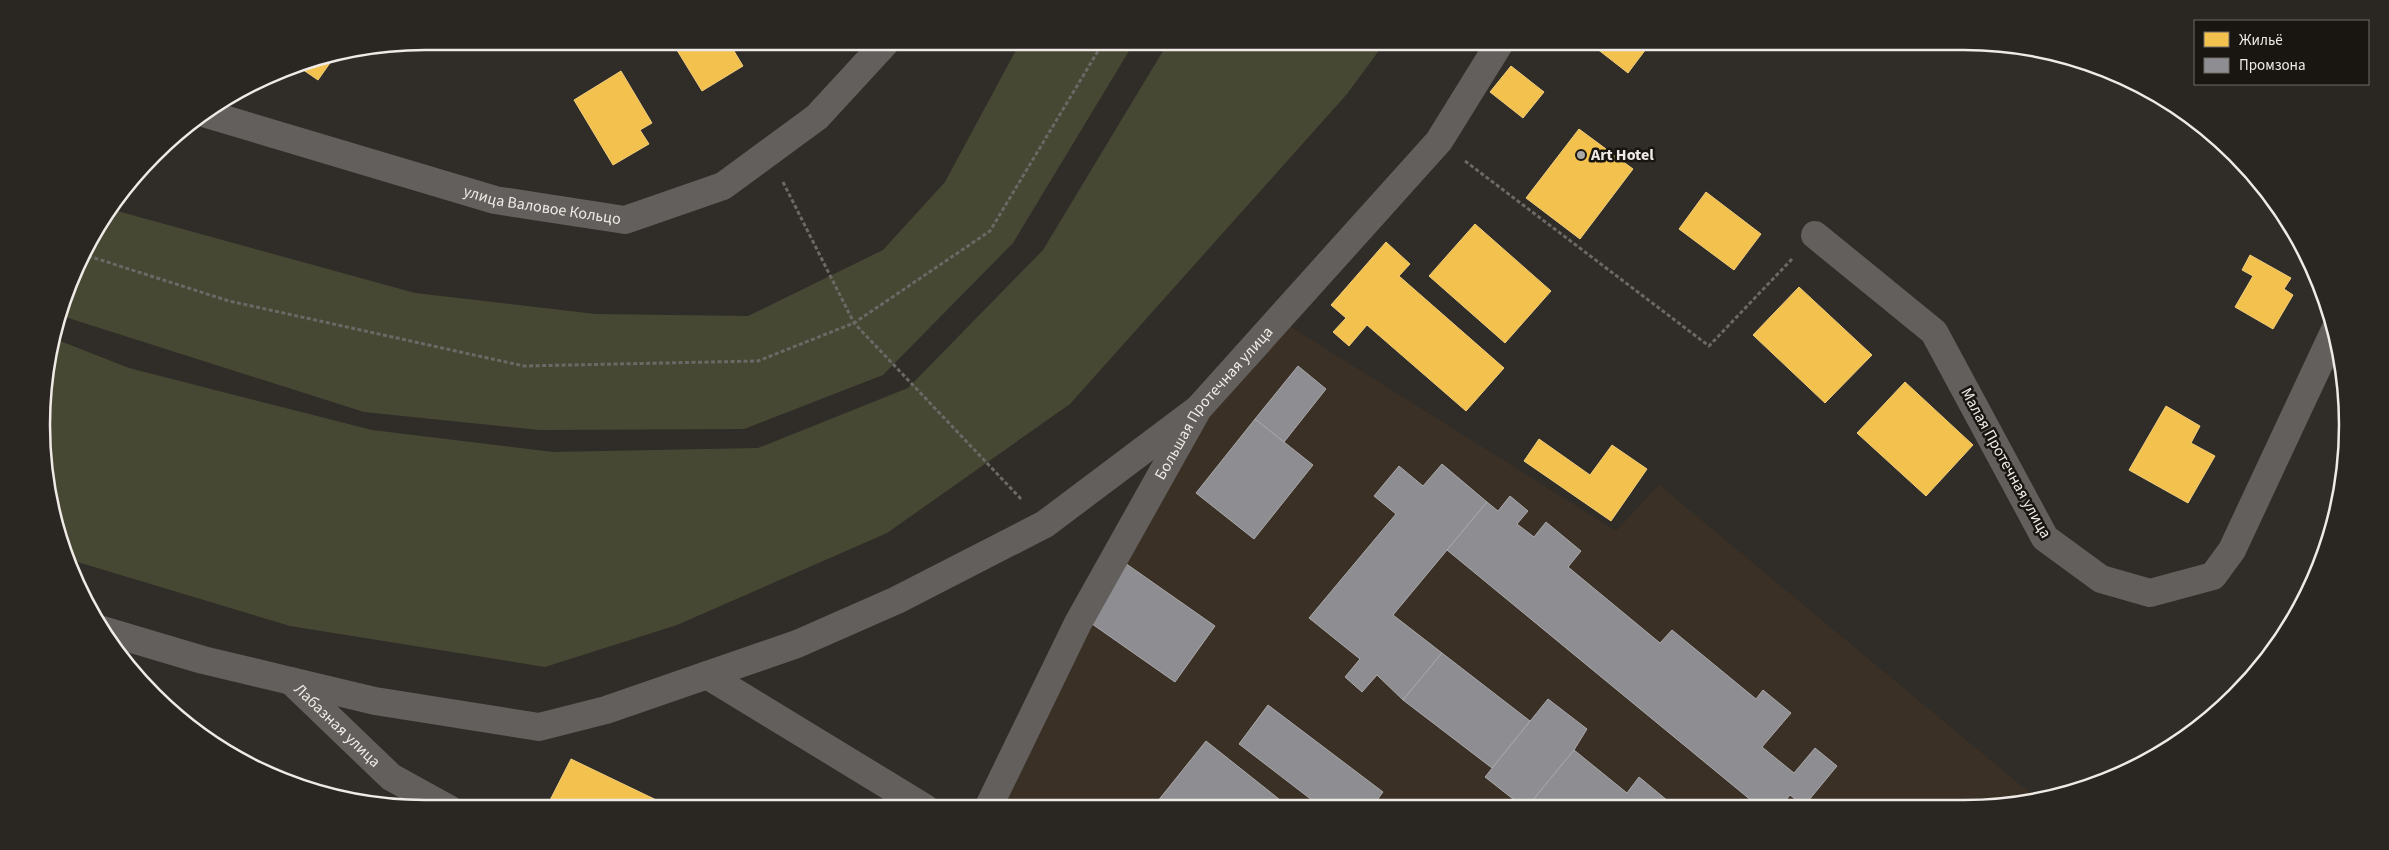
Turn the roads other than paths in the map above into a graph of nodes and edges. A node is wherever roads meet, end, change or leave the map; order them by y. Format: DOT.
graph roads {
  1 [pos="879,50"];
  2 [pos="1495,50"];
  3 [pos="213,116"];
  4 [pos="1815,235"];
  5 [pos="2329,342"];
  6 [pos="1198,408"];
  7 [pos="113,633"];
  8 [pos="707,675"];
  9 [pos="291,681"];
  10 [pos="433,800"];
  11 [pos="912,800"];
  12 [pos="992,800"];
  1 -- 3 [label="street, улица Валовое Кольцо"];
  2 -- 6 [label="street, Большая Протечная улица"];
  4 -- 5 [label="street, Малая Протечная улица"];
  6 -- 8 [label="street"];
  6 -- 12 [label="street, Большая Протечная улица"];
  7 -- 9 [label="street, Лабазная улица"];
  8 -- 9 [label="street"];
  8 -- 11 [label="street"];
  9 -- 10 [label="street, Лабазная улица"];
}
